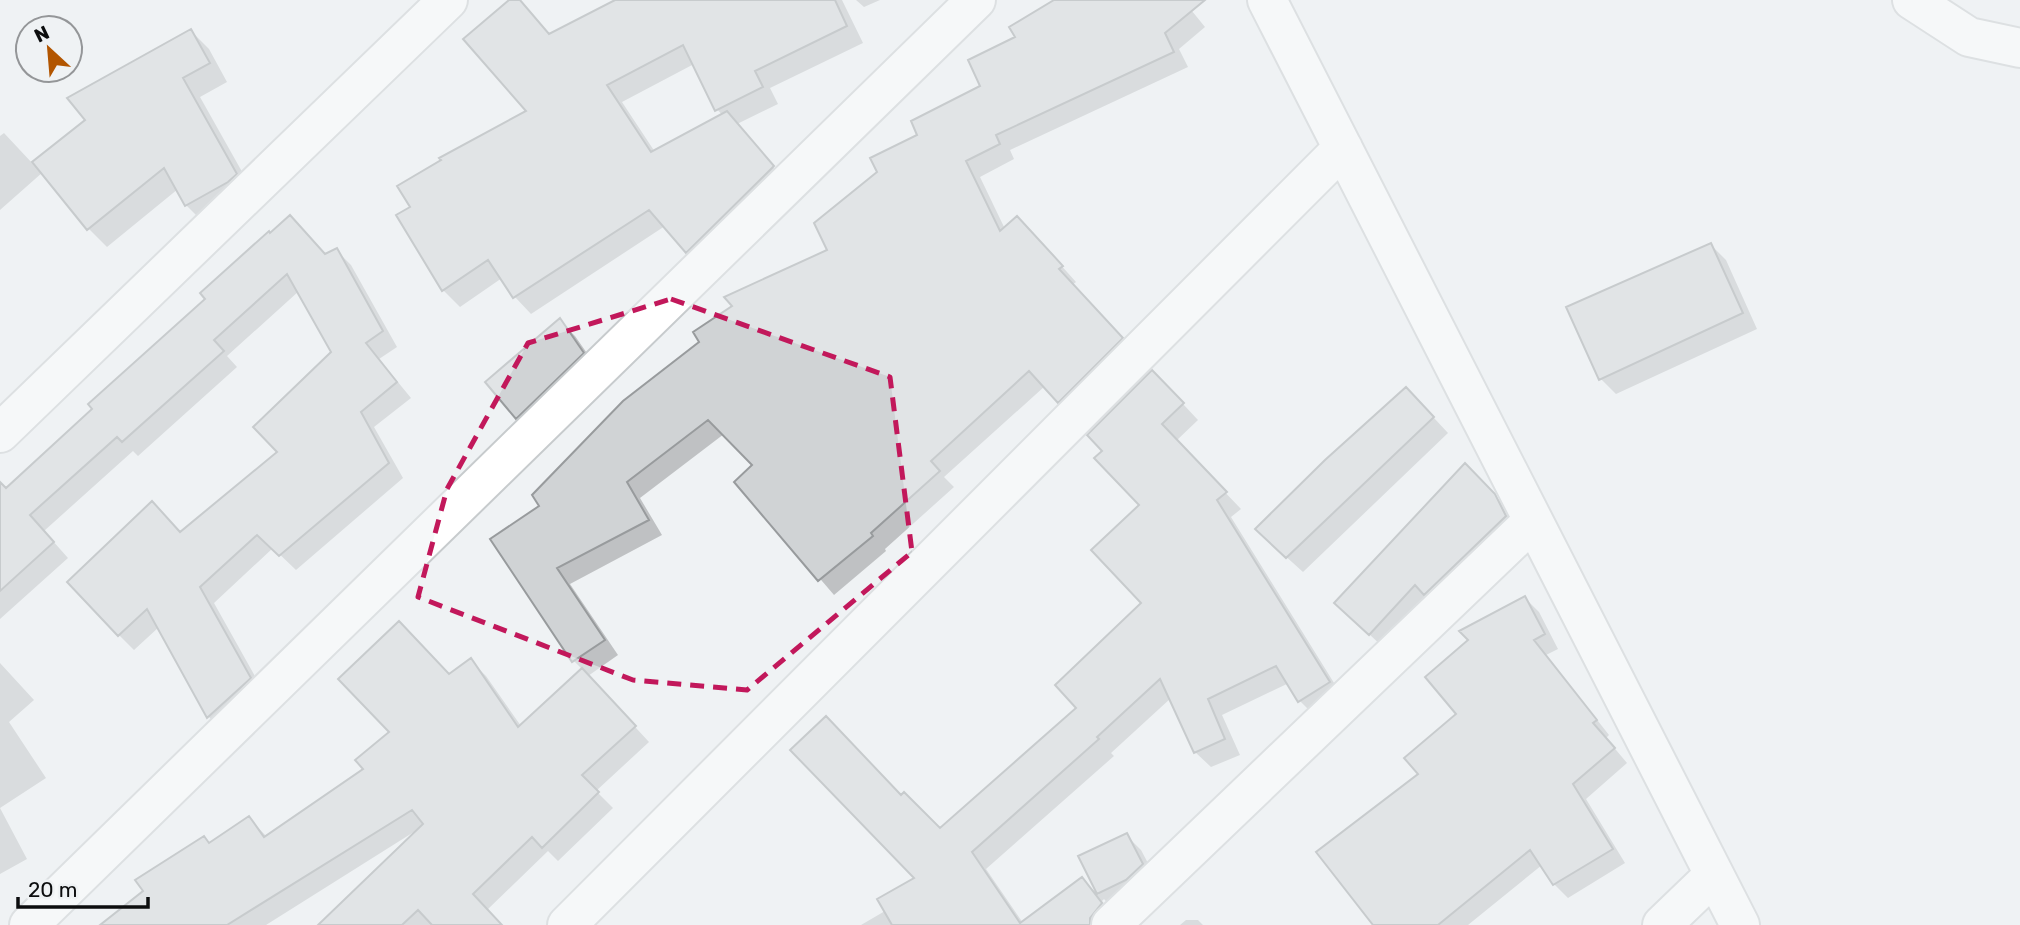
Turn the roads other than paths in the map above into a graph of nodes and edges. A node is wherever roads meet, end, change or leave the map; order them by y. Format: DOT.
graph roads {
  1 [pos="448,0"];
  2 [pos="976,0"];
  3 [pos="1267,0"];
  4 [pos="1912,0"];
  5 [pos="2020,48"];
  6 [pos="1343,148"];
  7 [pos="0,433"];
  8 [pos="1533,521"];
  9 [pos="1714,875"];
  10 [pos="29,925"];
  11 [pos="567,925"];
  12 [pos="1111,925"];
  13 [pos="1662,925"];
  14 [pos="1740,925"];
  1 -- 7 [label="street"];
  2 -- 10 [label="street"];
  3 -- 6 [label="street"];
  4 -- 5 [label="street"];
  6 -- 8 [label="street"];
  6 -- 11 [label="street"];
  8 -- 9 [label="street"];
  8 -- 12 [label="street"];
  9 -- 13 [label="street"];
  9 -- 14 [label="street"];
}
